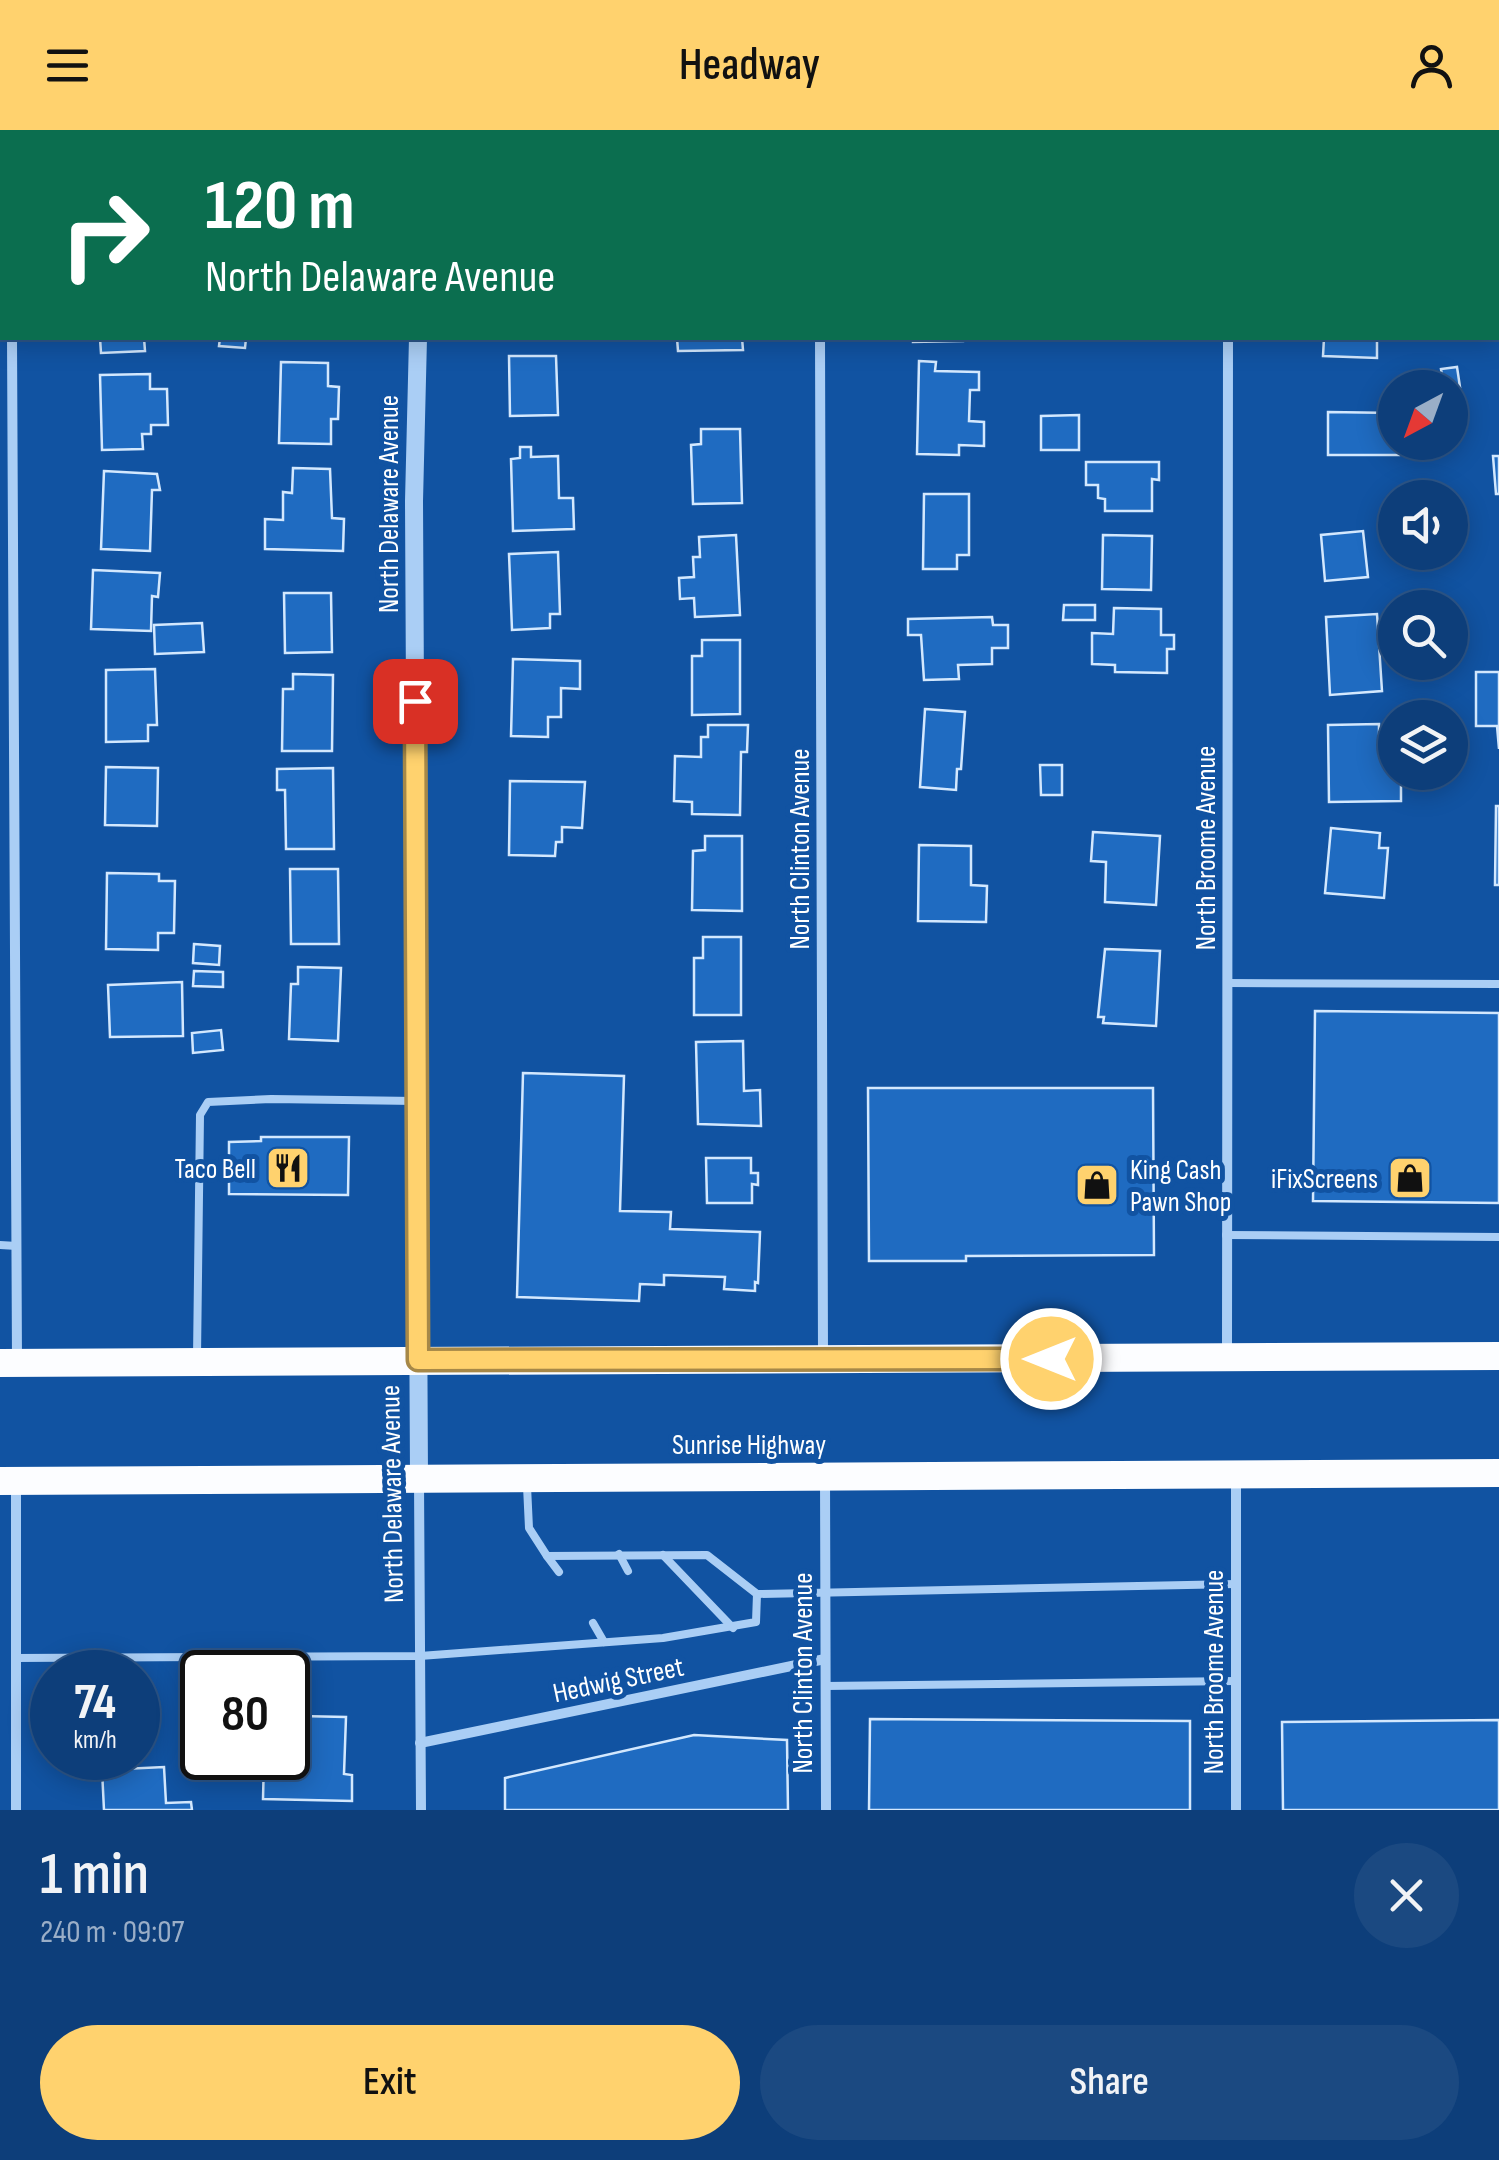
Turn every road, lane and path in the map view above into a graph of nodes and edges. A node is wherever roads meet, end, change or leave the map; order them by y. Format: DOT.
graph roads {
  1 [pos="12,340"];
  2 [pos="418,340"];
  3 [pos="820,340"];
  4 [pos="1228,340"];
  5 [pos="1227,984"];
  6 [pos="1499,984"];
  7 [pos="416,1101"];
  8 [pos="1226,1235"];
  9 [pos="1499,1237"];
  10 [pos="0,1245"];
  11 [pos="17,1246"];
  12 [pos="1499,1356"];
  13 [pos="1226,1358"];
  14 [pos="418,1360"];
  15 [pos="823,1360"];
  16 [pos="197,1362"];
  17 [pos="9,1363"];
  18 [pos="1499,1474"];
  19 [pos="1236,1475"];
  20 [pos="825,1476"];
  21 [pos="419,1477"];
  22 [pos="527,1477"];
  23 [pos="8,1481"];
  24 [pos="619,1554"];
  25 [pos="663,1554"];
  26 [pos="547,1556"];
  27 [pos="628,1571"];
  28 [pos="559,1572"];
  29 [pos="1236,1584"];
  30 [pos="824,1590"];
  31 [pos="758,1594"];
  32 [pos="593,1623"];
  33 [pos="656,1625"];
  34 [pos="732,1628"];
  35 [pos="663,1638"];
  36 [pos="604,1642"];
  37 [pos="420,1656"];
  38 [pos="15,1658"];
  39 [pos="825,1659"];
  40 [pos="1236,1680"];
  41 [pos="825,1686"];
  42 [pos="420,1743"];
  43 [pos="16,1810"];
  44 [pos="421,1810"];
  45 [pos="826,1810"];
  46 [pos="1236,1810"];
  1 -- 11 [label="street"];
  2 -- 7 [label="street, North Delaware Avenue"];
  3 -- 15 [label="street, North Clinton Avenue"];
  4 -- 5 [label="street, North Broome Avenue"];
  5 -- 6 [label="lane"];
  5 -- 8 [label="street, North Broome Avenue"];
  7 -- 14 [label="street, North Delaware Avenue"];
  7 -- 16 [label="lane"];
  8 -- 9 [label="lane"];
  8 -- 13 [label="street, North Broome Avenue"];
  10 -- 11 [label="lane"];
  11 -- 17 [label="street"];
  12 -- 13 [label="highway"];
  13 -- 15 [label="highway"];
  14 -- 15 [label="highway"];
  14 -- 16 [label="highway"];
  14 -- 21 [label="street, North Delaware Avenue"];
  16 -- 17 [label="highway"];
  18 -- 19 [label="highway, Sunrise Highway"];
  19 -- 20 [label="highway, Sunrise Highway"];
  19 -- 29 [label="street, North Broome Avenue"];
  20 -- 22 [label="highway, Sunrise Highway"];
  20 -- 30 [label="street, North Clinton Avenue"];
  21 -- 22 [label="highway, Sunrise Highway"];
  21 -- 23 [label="highway, Sunrise Highway"];
  21 -- 37 [label="street, North Delaware Avenue"];
  22 -- 26 [label="lane"];
  23 -- 38 [label="street"];
  24 -- 25 [label="lane"];
  24 -- 26 [label="lane"];
  24 -- 27 [label="lane"];
  25 -- 31 [label="lane"];
  25 -- 34 [label="lane"];
  26 -- 28 [label="lane"];
  29 -- 30 [label="lane"];
  29 -- 40 [label="street, North Broome Avenue"];
  30 -- 31 [label="lane"];
  30 -- 39 [label="street, North Clinton Avenue"];
  31 -- 34 [label="lane"];
  32 -- 36 [label="lane"];
  33 -- 35 [label="lane"];
  34 -- 35 [label="lane"];
  35 -- 36 [label="lane"];
  36 -- 37 [label="lane"];
  37 -- 38 [label="lane"];
  37 -- 42 [label="street, North Delaware Avenue"];
  38 -- 43 [label="street"];
  39 -- 41 [label="street, North Clinton Avenue"];
  39 -- 42 [label="street, Hedwig Street"];
  40 -- 41 [label="lane"];
  40 -- 46 [label="street, North Broome Avenue"];
  41 -- 45 [label="street, North Clinton Avenue"];
  42 -- 44 [label="street, North Delaware Avenue"];
}
